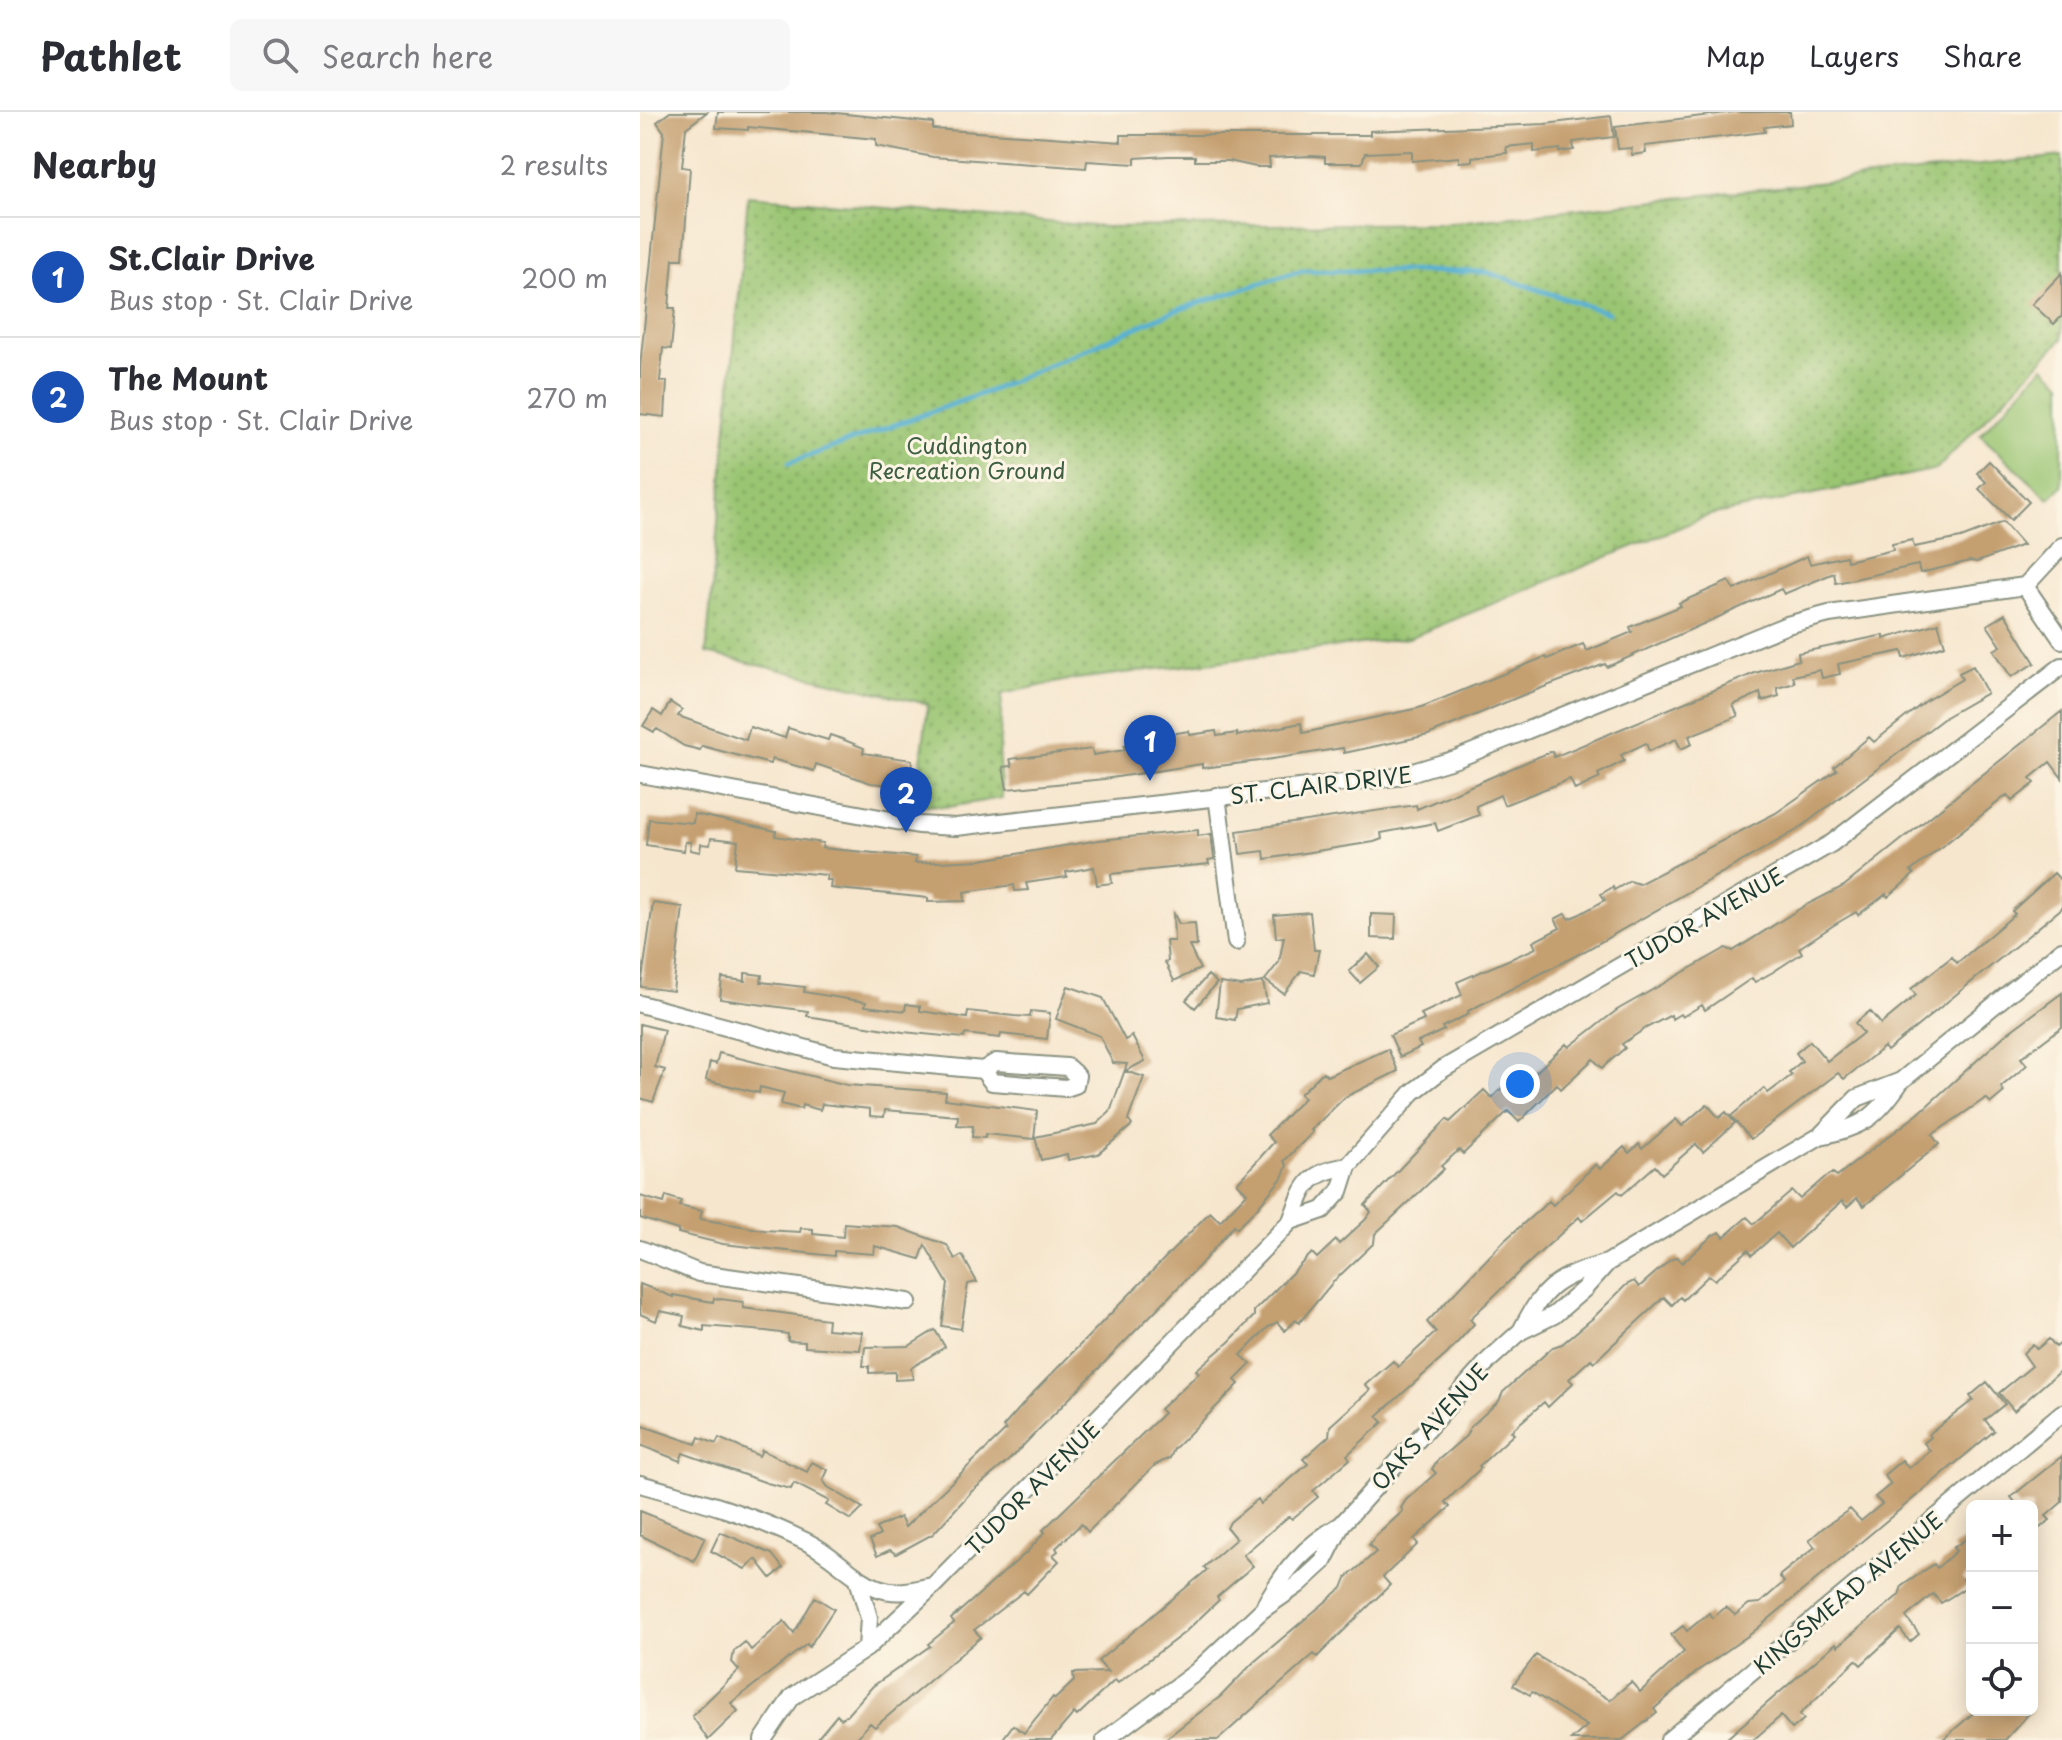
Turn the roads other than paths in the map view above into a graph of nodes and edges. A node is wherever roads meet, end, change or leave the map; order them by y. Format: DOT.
graph roads {
  1 [pos="2062,546"];
  2 [pos="2025,586"];
  3 [pos="2062,640"];
  4 [pos="2062,666"];
  5 [pos="640,774"];
  6 [pos="1217,796"];
  7 [pos="1236,942"];
  8 [pos="2062,950"];
  9 [pos="640,1004"];
  10 [pos="983,1070"];
  11 [pos="1901,1081"];
  12 [pos="1820,1136"];
  13 [pos="1348,1166"];
  14 [pos="1291,1221"];
  15 [pos="640,1249"];
  16 [pos="908,1302"];
  17 [pos="2062,1413"];
  18 [pos="640,1484"];
  19 [pos="858,1579"];
  20 [pos="934,1585"];
  21 [pos="867,1648"];
  22 [pos="763,1740"];
  23 [pos="1105,1740"];
  24 [pos="1669,1740"];
  1 -- 2 [label="street"];
  2 -- 3 [label="street"];
  2 -- 6 [label="street, ST. CLAIR DRIVE"];
  4 -- 13 [label="street, TUDOR AVENUE"];
  5 -- 6 [label="street, ST. CLAIR DRIVE"];
  6 -- 7 [label="street"];
  8 -- 11 [label="street, OAKS AVENUE"];
  9 -- 10 [label="street"];
  10 -- 10 [label="street"];
  11 -- 12 [label="street, OAKS AVENUE"];
  11 -- 12 [label="street, OAKS AVENUE"];
  12 -- 23 [label="street, OAKS AVENUE"];
  13 -- 14 [label="street, TUDOR AVENUE"];
  13 -- 14 [label="street, TUDOR AVENUE"];
  14 -- 20 [label="street, TUDOR AVENUE"];
  15 -- 16 [label="street"];
  17 -- 24 [label="street, KINGSMEAD AVENUE"];
  18 -- 19 [label="street"];
  19 -- 20 [label="street"];
  19 -- 21 [label="street"];
  20 -- 21 [label="street, TUDOR AVENUE"];
  21 -- 22 [label="street, TUDOR AVENUE"];
}
